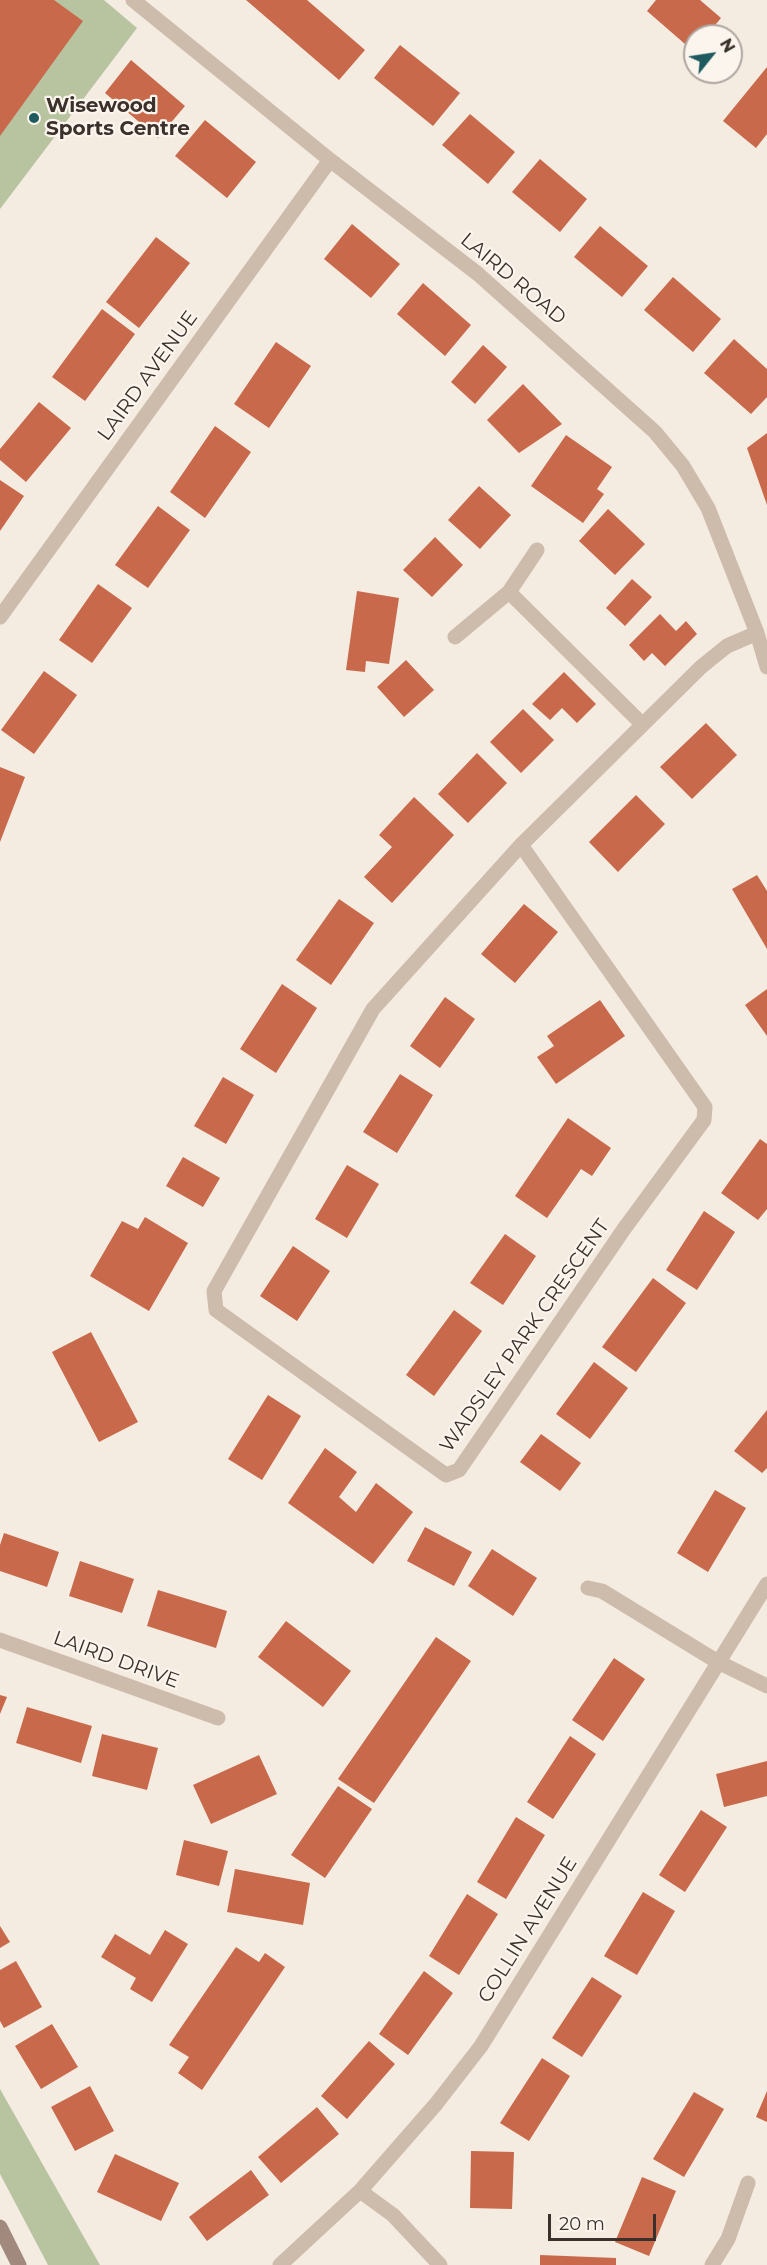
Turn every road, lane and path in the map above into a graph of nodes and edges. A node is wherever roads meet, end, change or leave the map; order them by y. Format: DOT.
graph roads {
  1 [pos="133,0"];
  2 [pos="330,160"];
  3 [pos="537,550"];
  4 [pos="509,592"];
  5 [pos="0,617"];
  6 [pos="757,633"];
  7 [pos="455,637"];
  8 [pos="767,667"];
  9 [pos="642,724"];
  10 [pos="521,845"];
  11 [pos="767,1584"];
  12 [pos="588,1588"];
  13 [pos="0,1640"];
  14 [pos="718,1662"];
  15 [pos="767,1686"];
  16 [pos="218,1718"];
  17 [pos="748,2183"];
  18 [pos="360,2191"];
  19 [pos="0,2227"];
  20 [pos="19,2265"];
  21 [pos="280,2265"];
  22 [pos="440,2265"];
  23 [pos="712,2265"];
  1 -- 2 [label="street, LAIRD ROAD"];
  2 -- 5 [label="street, LAIRD AVENUE"];
  2 -- 6 [label="street, LAIRD ROAD"];
  3 -- 4 [label="street"];
  4 -- 7 [label="street"];
  4 -- 9 [label="street"];
  6 -- 8 [label="street, LAIRD ROAD"];
  6 -- 9 [label="street, WADSLEY PARK CRESCENT"];
  9 -- 10 [label="street, WADSLEY PARK CRESCENT"];
  10 -- 10 [label="street, WADSLEY PARK CRESCENT"];
  11 -- 14 [label="street, COLLIN AVENUE"];
  12 -- 14 [label="street"];
  13 -- 16 [label="street, LAIRD DRIVE"];
  14 -- 15 [label="street"];
  14 -- 18 [label="street, COLLIN AVENUE"];
  17 -- 23 [label="street"];
  18 -- 21 [label="street, COLLIN AVENUE"];
  18 -- 22 [label="street"];
  19 -- 20 [label="street"];
}
